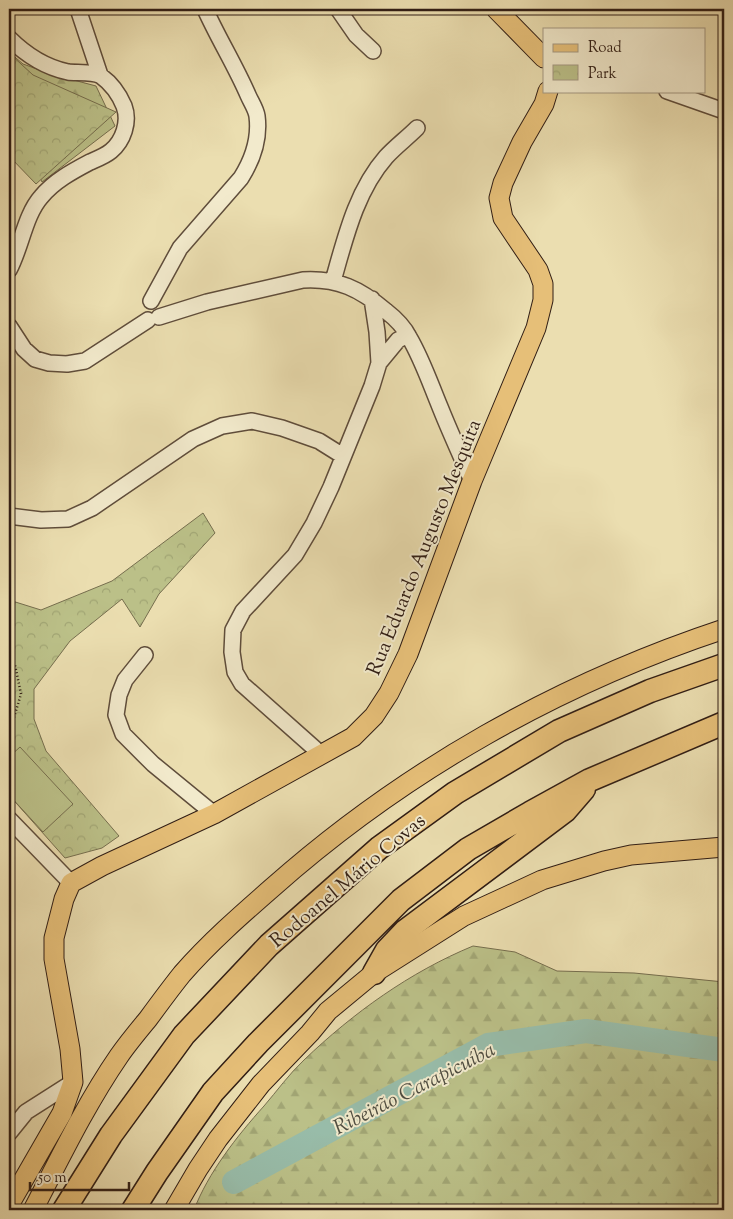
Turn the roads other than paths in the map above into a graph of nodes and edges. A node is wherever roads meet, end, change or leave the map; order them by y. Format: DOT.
graph roads {
  1 [pos="78,9"];
  2 [pos="205,9"];
  3 [pos="338,9"];
  4 [pos="496,9"];
  5 [pos="9,38"];
  6 [pos="374,51"];
  7 [pos="543,57"];
  8 [pos="100,75"];
  9 [pos="548,92"];
  10 [pos="670,92"];
  11 [pos="724,111"];
  12 [pos="417,128"];
  13 [pos="9,270"];
  14 [pos="333,281"];
  15 [pos="372,299"];
  16 [pos="154,319"];
  17 [pos="9,326"];
  18 [pos="408,335"];
  19 [pos="379,364"];
  20 [pos="343,456"];
  21 [pos="472,481"];
  22 [pos="9,516"];
  23 [pos="724,629"];
  24 [pos="145,655"];
  25 [pos="724,665"];
  26 [pos="724,723"];
  27 [pos="322,755"];
  28 [pos="590,780"];
  29 [pos="214,814"];
  30 [pos="9,819"];
  31 [pos="724,847"];
  32 [pos="71,883"];
  33 [pos="374,973"];
  34 [pos="73,1082"];
  35 [pos="9,1133"];
  36 [pos="9,1205"];
  37 [pos="32,1210"];
  38 [pos="64,1210"];
  39 [pos="133,1210"];
  40 [pos="174,1210"];
  1 -- 8 [label="street"];
  2 -- 16 [label="street"];
  3 -- 6 [label="street"];
  4 -- 7 [label="main road"];
  5 -- 8 [label="street"];
  8 -- 13 [label="street"];
  9 -- 21 [label="main road, Rua Eduardo Augusto Mesquita"];
  10 -- 11 [label="street"];
  12 -- 14 [label="street"];
  14 -- 15 [label="street"];
  14 -- 16 [label="street"];
  15 -- 18 [label="street"];
  15 -- 19 [label="street"];
  16 -- 17 [label="street"];
  18 -- 19 [label="street"];
  18 -- 21 [label="street"];
  19 -- 20 [label="street"];
  20 -- 22 [label="street"];
  20 -- 27 [label="street"];
  21 -- 27 [label="main road, Rua Eduardo Augusto Mesquita"];
  23 -- 37 [label="main road"];
  24 -- 29 [label="street"];
  25 -- 38 [label="highway, Rodoanel Mário Covas"];
  26 -- 28 [label="highway"];
  27 -- 29 [label="main road, Rua Eduardo Augusto Mesquita"];
  28 -- 33 [label="highway"];
  28 -- 39 [label="highway"];
  29 -- 32 [label="main road, Rua Eduardo Augusto Mesquita"];
  30 -- 32 [label="street"];
  31 -- 33 [label="main road"];
  32 -- 34 [label="main road"];
  33 -- 40 [label="main road"];
  34 -- 35 [label="street"];
  34 -- 36 [label="main road"];
}
